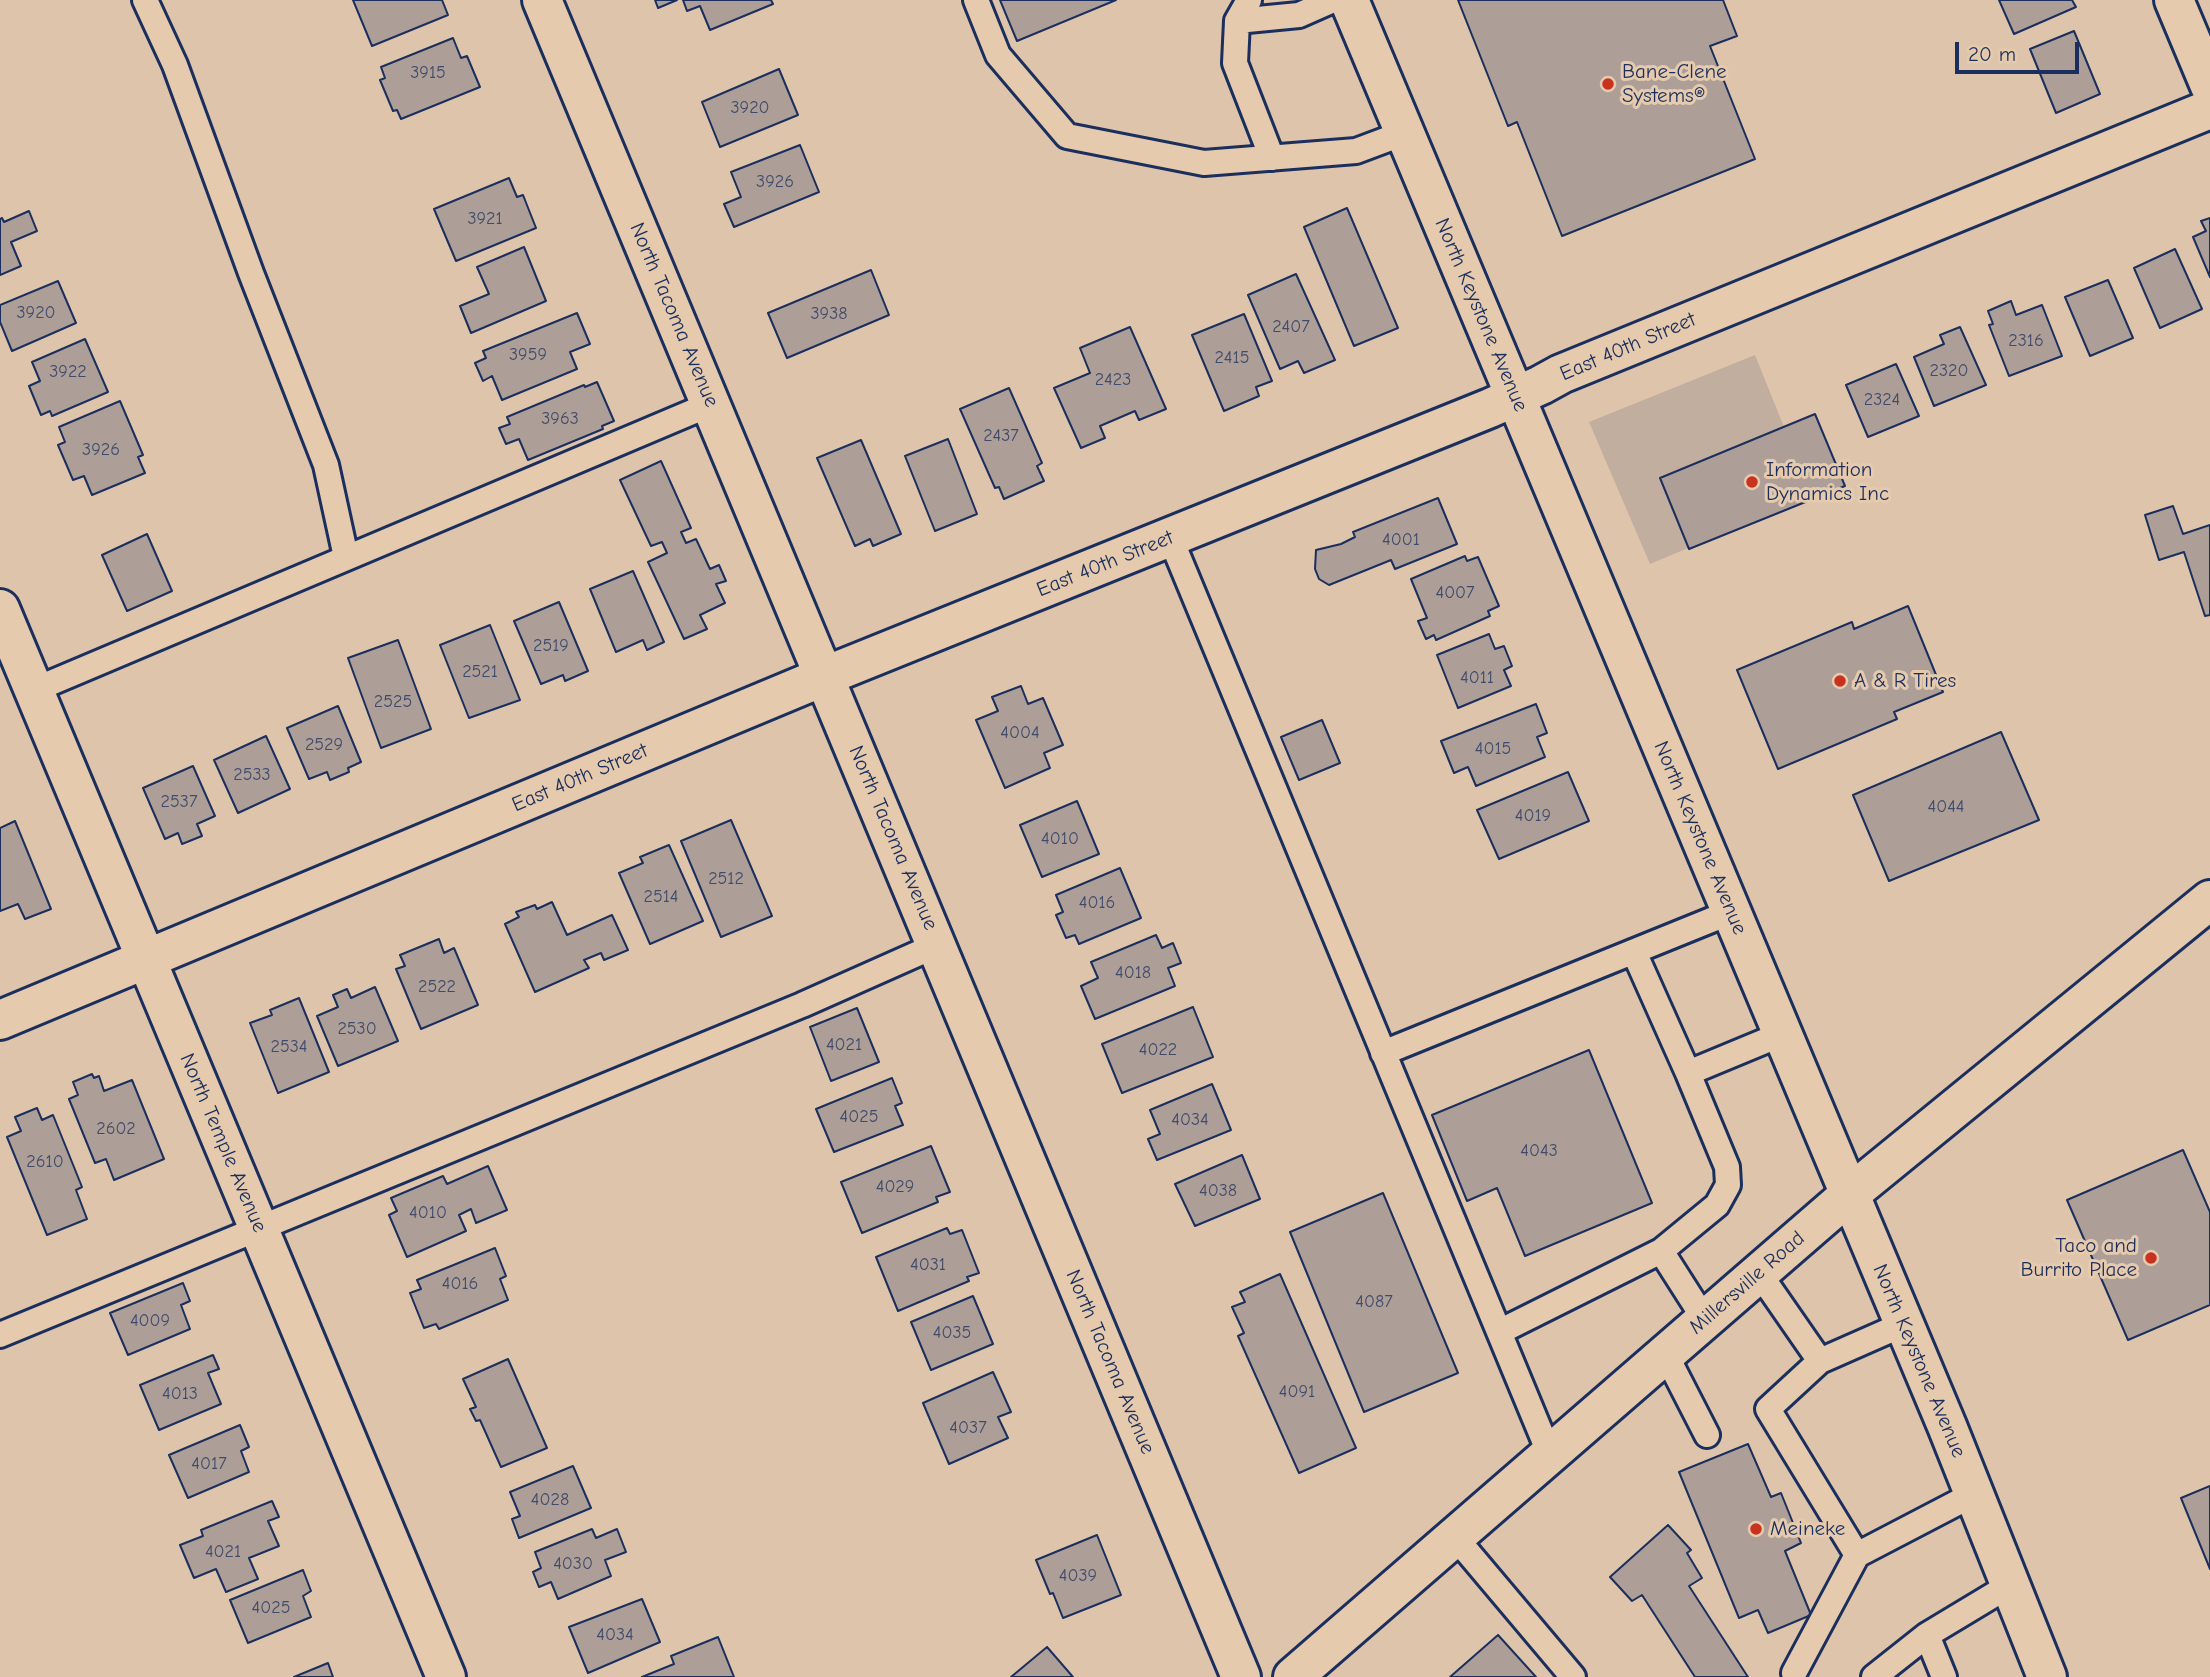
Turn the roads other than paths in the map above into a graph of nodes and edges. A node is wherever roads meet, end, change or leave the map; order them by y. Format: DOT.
graph roads {
  1 [pos="145,0"];
  2 [pos="542,0"];
  3 [pos="975,0"];
  4 [pos="1333,0"];
  5 [pos="1349,0"];
  6 [pos="2174,0"];
  7 [pos="1243,10"];
  8 [pos="2210,86"];
  9 [pos="2210,109"];
  10 [pos="1405,133"];
  11 [pos="1272,158"];
  12 [pos="1515,395"];
  13 [pos="711,404"];
  14 [pos="1170,537"];
  15 [pos="346,557"];
  16 [pos="0,609"];
  17 [pos="825,676"];
  18 [pos="34,690"];
  19 [pos="2210,900"];
  20 [pos="1731,912"];
  21 [pos="937,945"];
  22 [pos="1634,952"];
  23 [pos="146,959"];
  24 [pos="0,1020"];
  25 [pos="1782,1034"];
  26 [pos="1383,1053"];
  27 [pos="1688,1073"];
  28 [pos="1850,1194"];
  29 [pos="258,1228"];
  30 [pos="1661,1251"];
  31 [pos="1759,1273"];
  32 [pos="1705,1320"];
  33 [pos="1904,1324"];
  34 [pos="1499,1332"];
  35 [pos="0,1335"];
  36 [pos="1666,1355"];
  37 [pos="1820,1361"];
  38 [pos="1707,1435"];
  39 [pos="1550,1455"];
  40 [pos="1974,1494"];
  41 [pos="1455,1537"];
  42 [pos="1857,1555"];
  43 [pos="2010,1585"];
  44 [pos="1927,1635"];
  45 [pos="1794,1673"];
  46 [pos="446,1677"];
  47 [pos="1241,1677"];
  48 [pos="1293,1677"];
  49 [pos="1573,1677"];
  50 [pos="1874,1677"];
  51 [pos="1944,1677"];
  52 [pos="2046,1677"];
  1 -- 15 [label="lane"];
  2 -- 13 [label="street, North Tacoma Avenue"];
  3 -- 11 [label="lane"];
  4 -- 7 [label="lane"];
  5 -- 10 [label="street, North Keystone Avenue"];
  6 -- 8 [label="street"];
  7 -- 11 [label="lane"];
  9 -- 12 [label="street, East 40th Street"];
  10 -- 11 [label="lane"];
  10 -- 12 [label="street, North Keystone Avenue"];
  12 -- 14 [label="street, East 40th Street"];
  12 -- 20 [label="street, North Keystone Avenue"];
  13 -- 15 [label="lane"];
  13 -- 17 [label="street, North Tacoma Avenue"];
  14 -- 17 [label="street, East 40th Street"];
  14 -- 26 [label="lane"];
  15 -- 18 [label="lane"];
  16 -- 18 [label="street, North Temple Avenue"];
  17 -- 21 [label="street, North Tacoma Avenue"];
  17 -- 23 [label="street, East 40th Street"];
  18 -- 23 [label="street, North Temple Avenue"];
  19 -- 28 [label="street, Millersville Road"];
  20 -- 22 [label="lane"];
  20 -- 25 [label="street, North Keystone Avenue"];
  21 -- 29 [label="lane"];
  21 -- 47 [label="street, North Tacoma Avenue"];
  22 -- 26 [label="lane"];
  22 -- 27 [label="lane"];
  23 -- 24 [label="street, East 40th Street"];
  23 -- 29 [label="street, North Temple Avenue"];
  25 -- 27 [label="lane"];
  25 -- 28 [label="street, North Keystone Avenue"];
  26 -- 34 [label="lane"];
  27 -- 30 [label="lane"];
  28 -- 31 [label="street, Millersville Road"];
  28 -- 33 [label="street, North Keystone Avenue"];
  29 -- 35 [label="lane"];
  29 -- 46 [label="street, North Temple Avenue"];
  30 -- 32 [label="lane"];
  30 -- 34 [label="lane"];
  31 -- 32 [label="street, Millersville Road"];
  31 -- 37 [label="lane"];
  32 -- 36 [label="street, Millersville Road"];
  33 -- 37 [label="lane"];
  33 -- 40 [label="street, North Keystone Avenue"];
  34 -- 39 [label="lane"];
  36 -- 38 [label="lane"];
  36 -- 39 [label="street, Millersville Road"];
  37 -- 42 [label="lane"];
  39 -- 41 [label="street, Millersville Road"];
  40 -- 42 [label="lane"];
  40 -- 43 [label="street, North Keystone Avenue"];
  41 -- 48 [label="street, Millersville Road"];
  41 -- 49 [label="lane"];
  42 -- 45 [label="lane"];
  43 -- 44 [label="lane"];
  43 -- 52 [label="street, North Keystone Avenue"];
  44 -- 50 [label="lane"];
  44 -- 51 [label="lane"];
}
